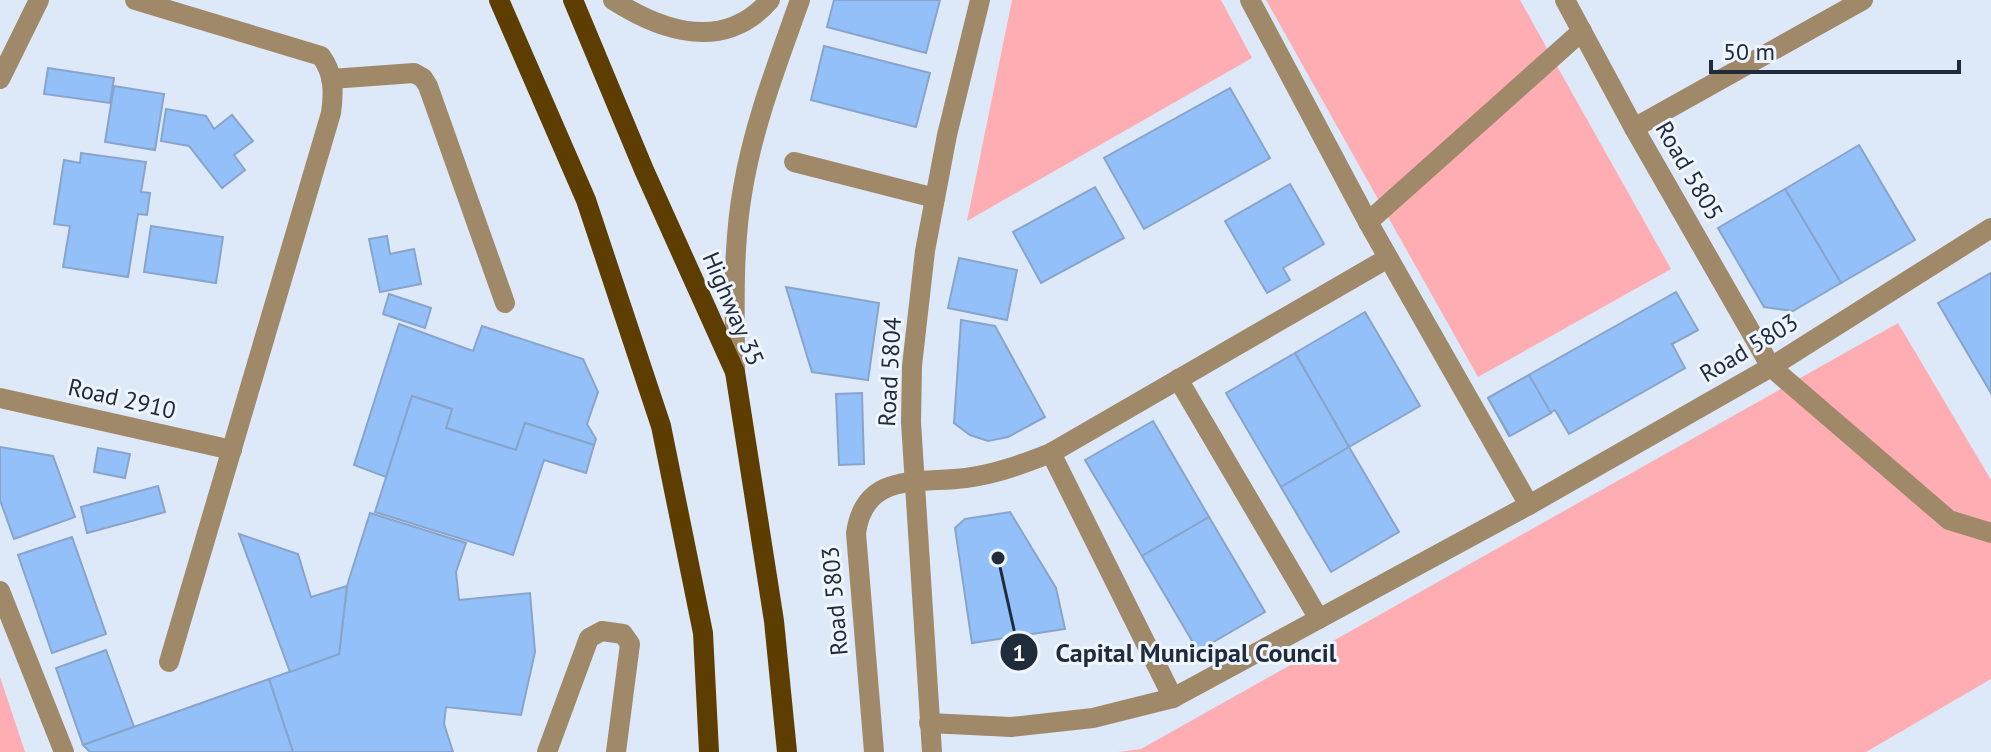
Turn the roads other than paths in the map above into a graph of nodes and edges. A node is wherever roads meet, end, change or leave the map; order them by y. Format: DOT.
graph roads {
  1 [pos="39,0"];
  2 [pos="135,0"];
  3 [pos="499,0"];
  4 [pos="573,0"];
  5 [pos="613,0"];
  6 [pos="770,0"];
  7 [pos="800,0"];
  8 [pos="980,0"];
  9 [pos="1250,0"];
  10 [pos="1565,0"];
  11 [pos="1863,0"];
  12 [pos="1582,31"];
  13 [pos="0,79"];
  14 [pos="331,79"];
  15 [pos="1634,128"];
  16 [pos="794,162"];
  17 [pos="935,198"];
  18 [pos="1368,222"];
  19 [pos="1991,228"];
  20 [pos="1388,258"];
  21 [pos="505,303"];
  22 [pos="1771,367"];
  23 [pos="735,372"];
  24 [pos="1178,379"];
  25 [pos="0,398"];
  26 [pos="232,450"];
  27 [pos="1051,453"];
  28 [pos="915,481"];
  29 [pos="1529,505"];
  30 [pos="1991,533"];
  31 [pos="0,591"];
  32 [pos="1319,619"];
  33 [pos="169,662"];
  34 [pos="1173,698"];
  35 [pos="929,723"];
  36 [pos="788,749"];
  37 [pos="64,752"];
  38 [pos="547,752"];
  39 [pos="616,752"];
  40 [pos="709,752"];
  41 [pos="874,752"];
  42 [pos="932,752"];
  1 -- 13 [label="street"];
  2 -- 14 [label="street"];
  3 -- 40 [label="main road"];
  4 -- 23 [label="main road, Highway 35"];
  5 -- 6 [label="street"];
  7 -- 23 [label="street"];
  8 -- 17 [label="street, Road 5804"];
  9 -- 18 [label="street"];
  10 -- 12 [label="street, Road 5805"];
  11 -- 15 [label="street"];
  12 -- 15 [label="street, Road 5805"];
  12 -- 18 [label="street"];
  14 -- 21 [label="street"];
  14 -- 26 [label="street"];
  15 -- 22 [label="street, Road 5805"];
  16 -- 17 [label="street"];
  17 -- 28 [label="street, Road 5804"];
  18 -- 20 [label="street"];
  19 -- 22 [label="street, Road 5803"];
  20 -- 24 [label="street, Road 5803"];
  20 -- 29 [label="street"];
  22 -- 29 [label="street, Road 5803"];
  22 -- 30 [label="street, Road 5805"];
  23 -- 36 [label="main road, Highway 35"];
  24 -- 27 [label="street, Road 5803"];
  24 -- 32 [label="street"];
  25 -- 26 [label="street, Road 2910"];
  26 -- 33 [label="street"];
  27 -- 28 [label="street, Road 5803"];
  27 -- 34 [label="street"];
  28 -- 35 [label="street, Road 5804"];
  28 -- 41 [label="street, Road 5803"];
  29 -- 32 [label="street, Road 5803"];
  31 -- 37 [label="street"];
  32 -- 34 [label="street, Road 5803"];
  34 -- 35 [label="street, Road 5803"];
  35 -- 42 [label="street, Road 5804"];
  38 -- 39 [label="street"];
}
